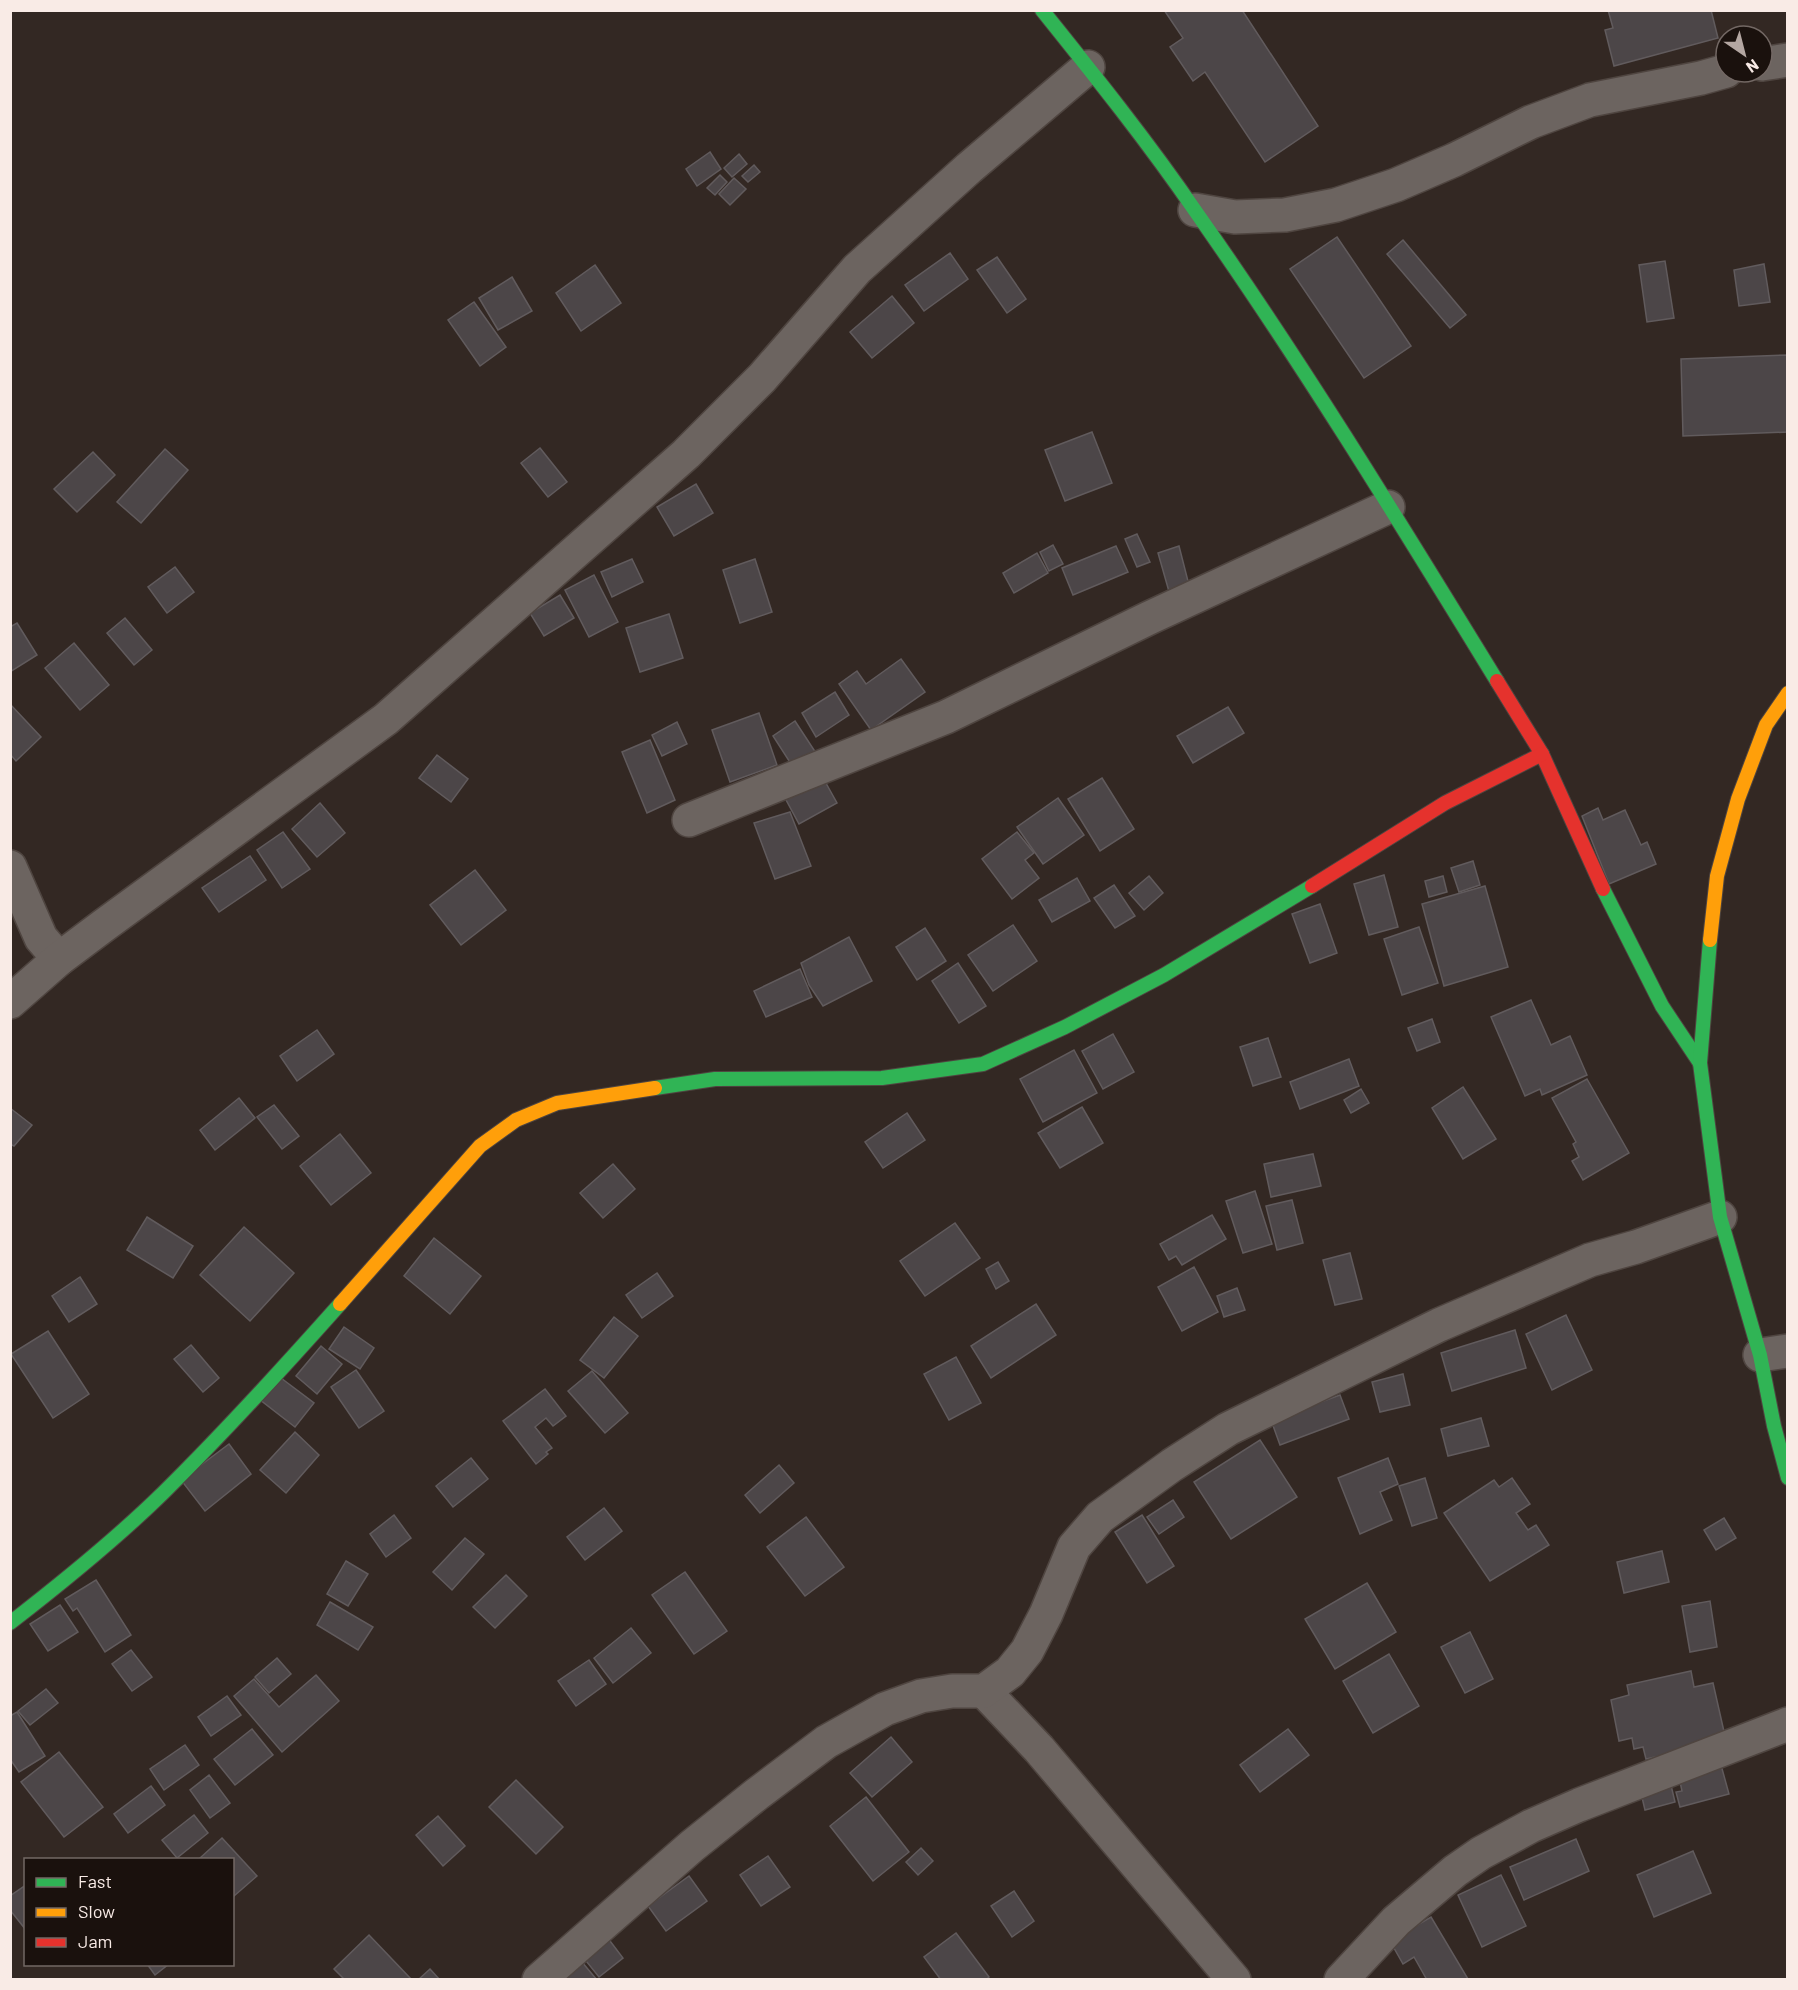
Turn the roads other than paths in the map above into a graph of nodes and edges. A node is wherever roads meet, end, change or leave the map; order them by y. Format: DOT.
graph roads {
  1 [pos="1042,10"];
  2 [pos="1088,67"];
  3 [pos="1714,74"];
  4 [pos="1195,210"];
  5 [pos="1388,507"];
  6 [pos="1788,693"];
  7 [pos="1542,754"];
  8 [pos="689,820"];
  9 [pos="10,867"];
  10 [pos="59,959"];
  11 [pos="10,1002"];
  12 [pos="1700,1063"];
  13 [pos="1720,1217"];
  14 [pos="1774,1353"];
  15 [pos="1788,1478"];
  16 [pos="10,1623"];
  17 [pos="984,1690"];
  18 [pos="1788,1724"];
  19 [pos="539,1980"];
  20 [pos="1234,1980"];
  21 [pos="1341,1980"];
  1 -- 2 [label="street"];
  2 -- 4 [label="street"];
  2 -- 10 [label="street"];
  3 -- 4 [label="street"];
  4 -- 5 [label="street"];
  5 -- 7 [label="street"];
  5 -- 8 [label="street"];
  6 -- 12 [label="street"];
  7 -- 12 [label="street"];
  7 -- 16 [label="street"];
  9 -- 10 [label="street"];
  10 -- 11 [label="street"];
  12 -- 13 [label="street"];
  13 -- 14 [label="street"];
  13 -- 17 [label="street"];
  14 -- 15 [label="street"];
  17 -- 19 [label="street"];
  17 -- 20 [label="street"];
  18 -- 21 [label="street"];
}
